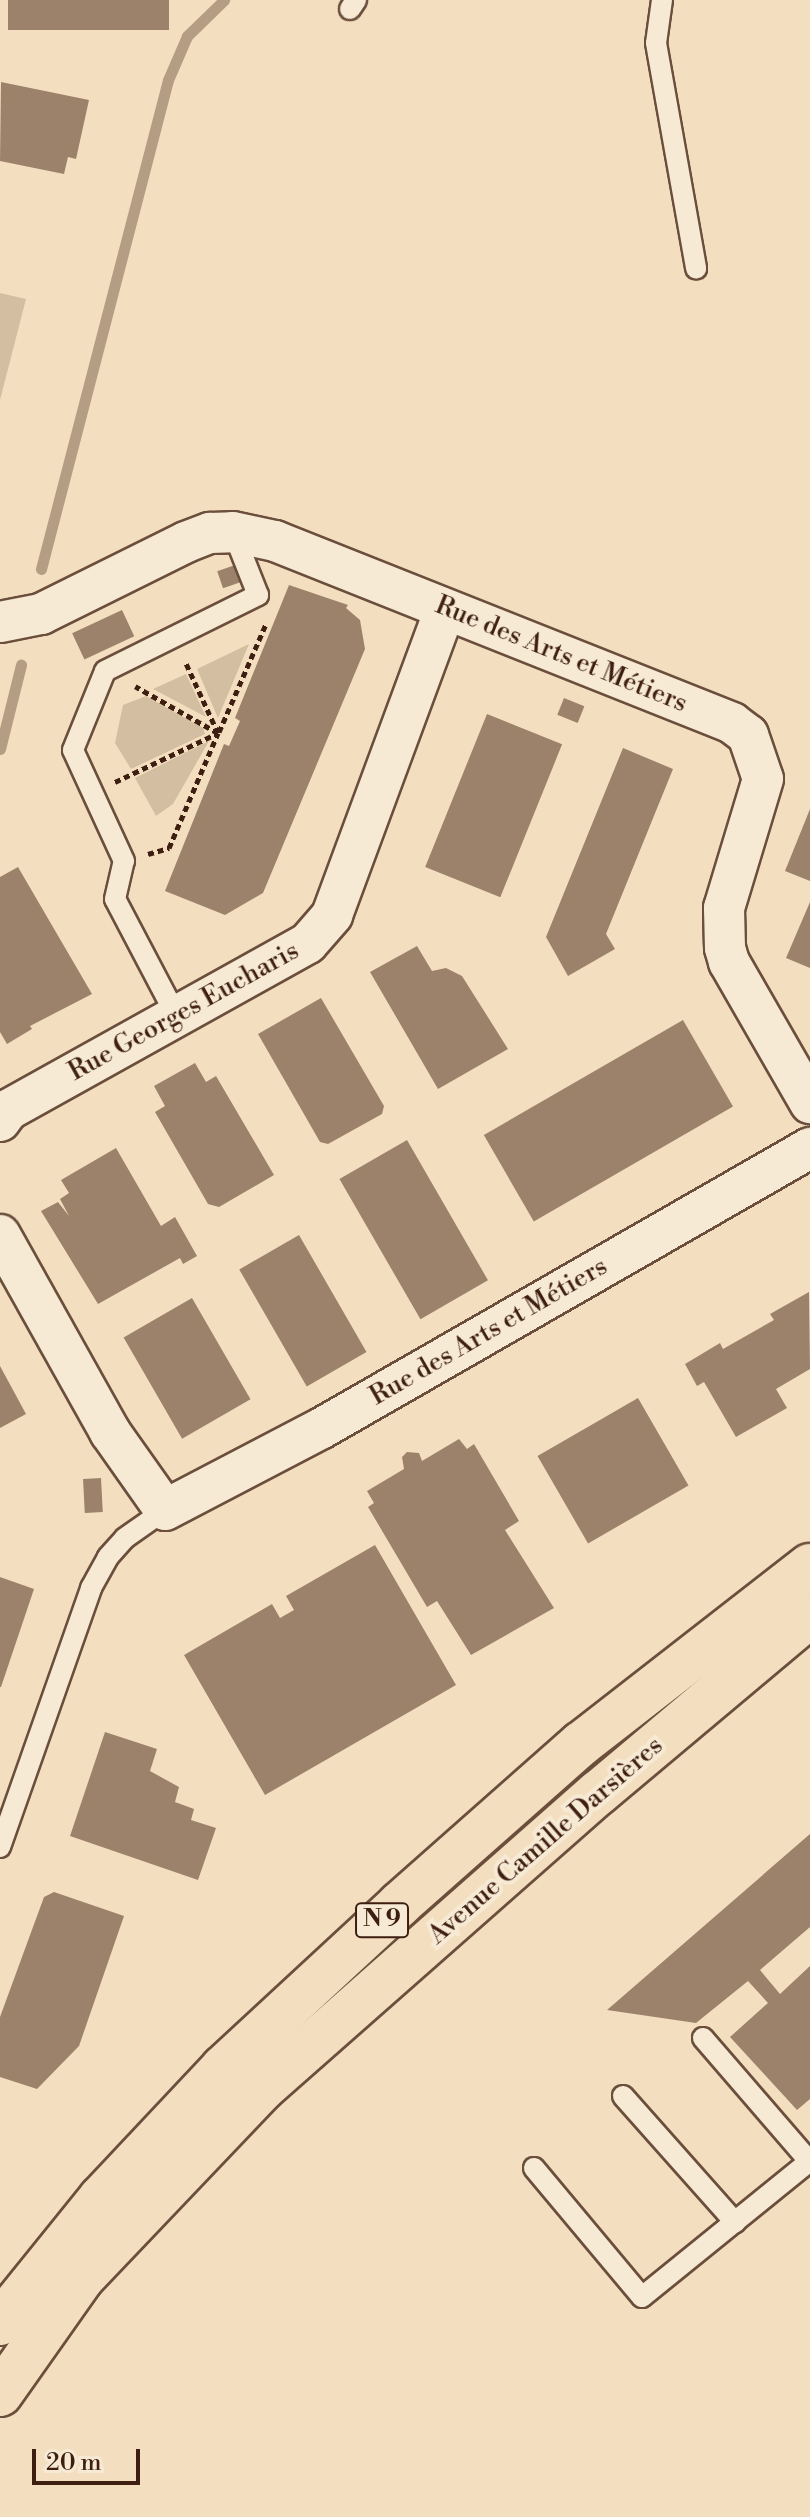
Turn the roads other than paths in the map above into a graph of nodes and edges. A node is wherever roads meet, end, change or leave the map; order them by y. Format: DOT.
graph roads {
  1 [pos="662,0"];
  2 [pos="696,268"];
  3 [pos="233,532"];
  4 [pos="445,609"];
  5 [pos="0,622"];
  6 [pos="177,1017"];
  7 [pos="810,1103"];
  8 [pos="0,1121"];
  9 [pos="810,1148"];
  10 [pos="0,1235"];
  11 [pos="165,1510"];
  12 [pos="810,1566"];
  13 [pos="810,1615"];
  14 [pos="0,1847"];
  15 [pos="703,2038"];
  16 [pos="623,2096"];
  17 [pos="810,2161"];
  18 [pos="534,2168"];
  19 [pos="735,2222"];
  20 [pos="0,2323"];
  21 [pos="0,2394"];
  1 -- 2 [label="lane"];
  3 -- 4 [label="street, Rue des Arts et Métiers"];
  3 -- 5 [label="street, Rue des Arts et Métiers"];
  3 -- 6 [label="lane"];
  4 -- 6 [label="street, Rue Georges Eucharis"];
  4 -- 7 [label="street, Rue des Arts et Métiers"];
  6 -- 8 [label="street, Rue Georges Eucharis"];
  9 -- 11 [label="street, Rue des Arts et Métiers"];
  10 -- 11 [label="street"];
  11 -- 14 [label="lane"];
  12 -- 20 [label="main road, Avenue Camille Darsières / N 9"];
  13 -- 21 [label="main road, Avenue Camille Darsières / N 9"];
  15 -- 17 [label="lane"];
  16 -- 19 [label="lane"];
  17 -- 19 [label="lane"];
  18 -- 19 [label="lane"];
}
